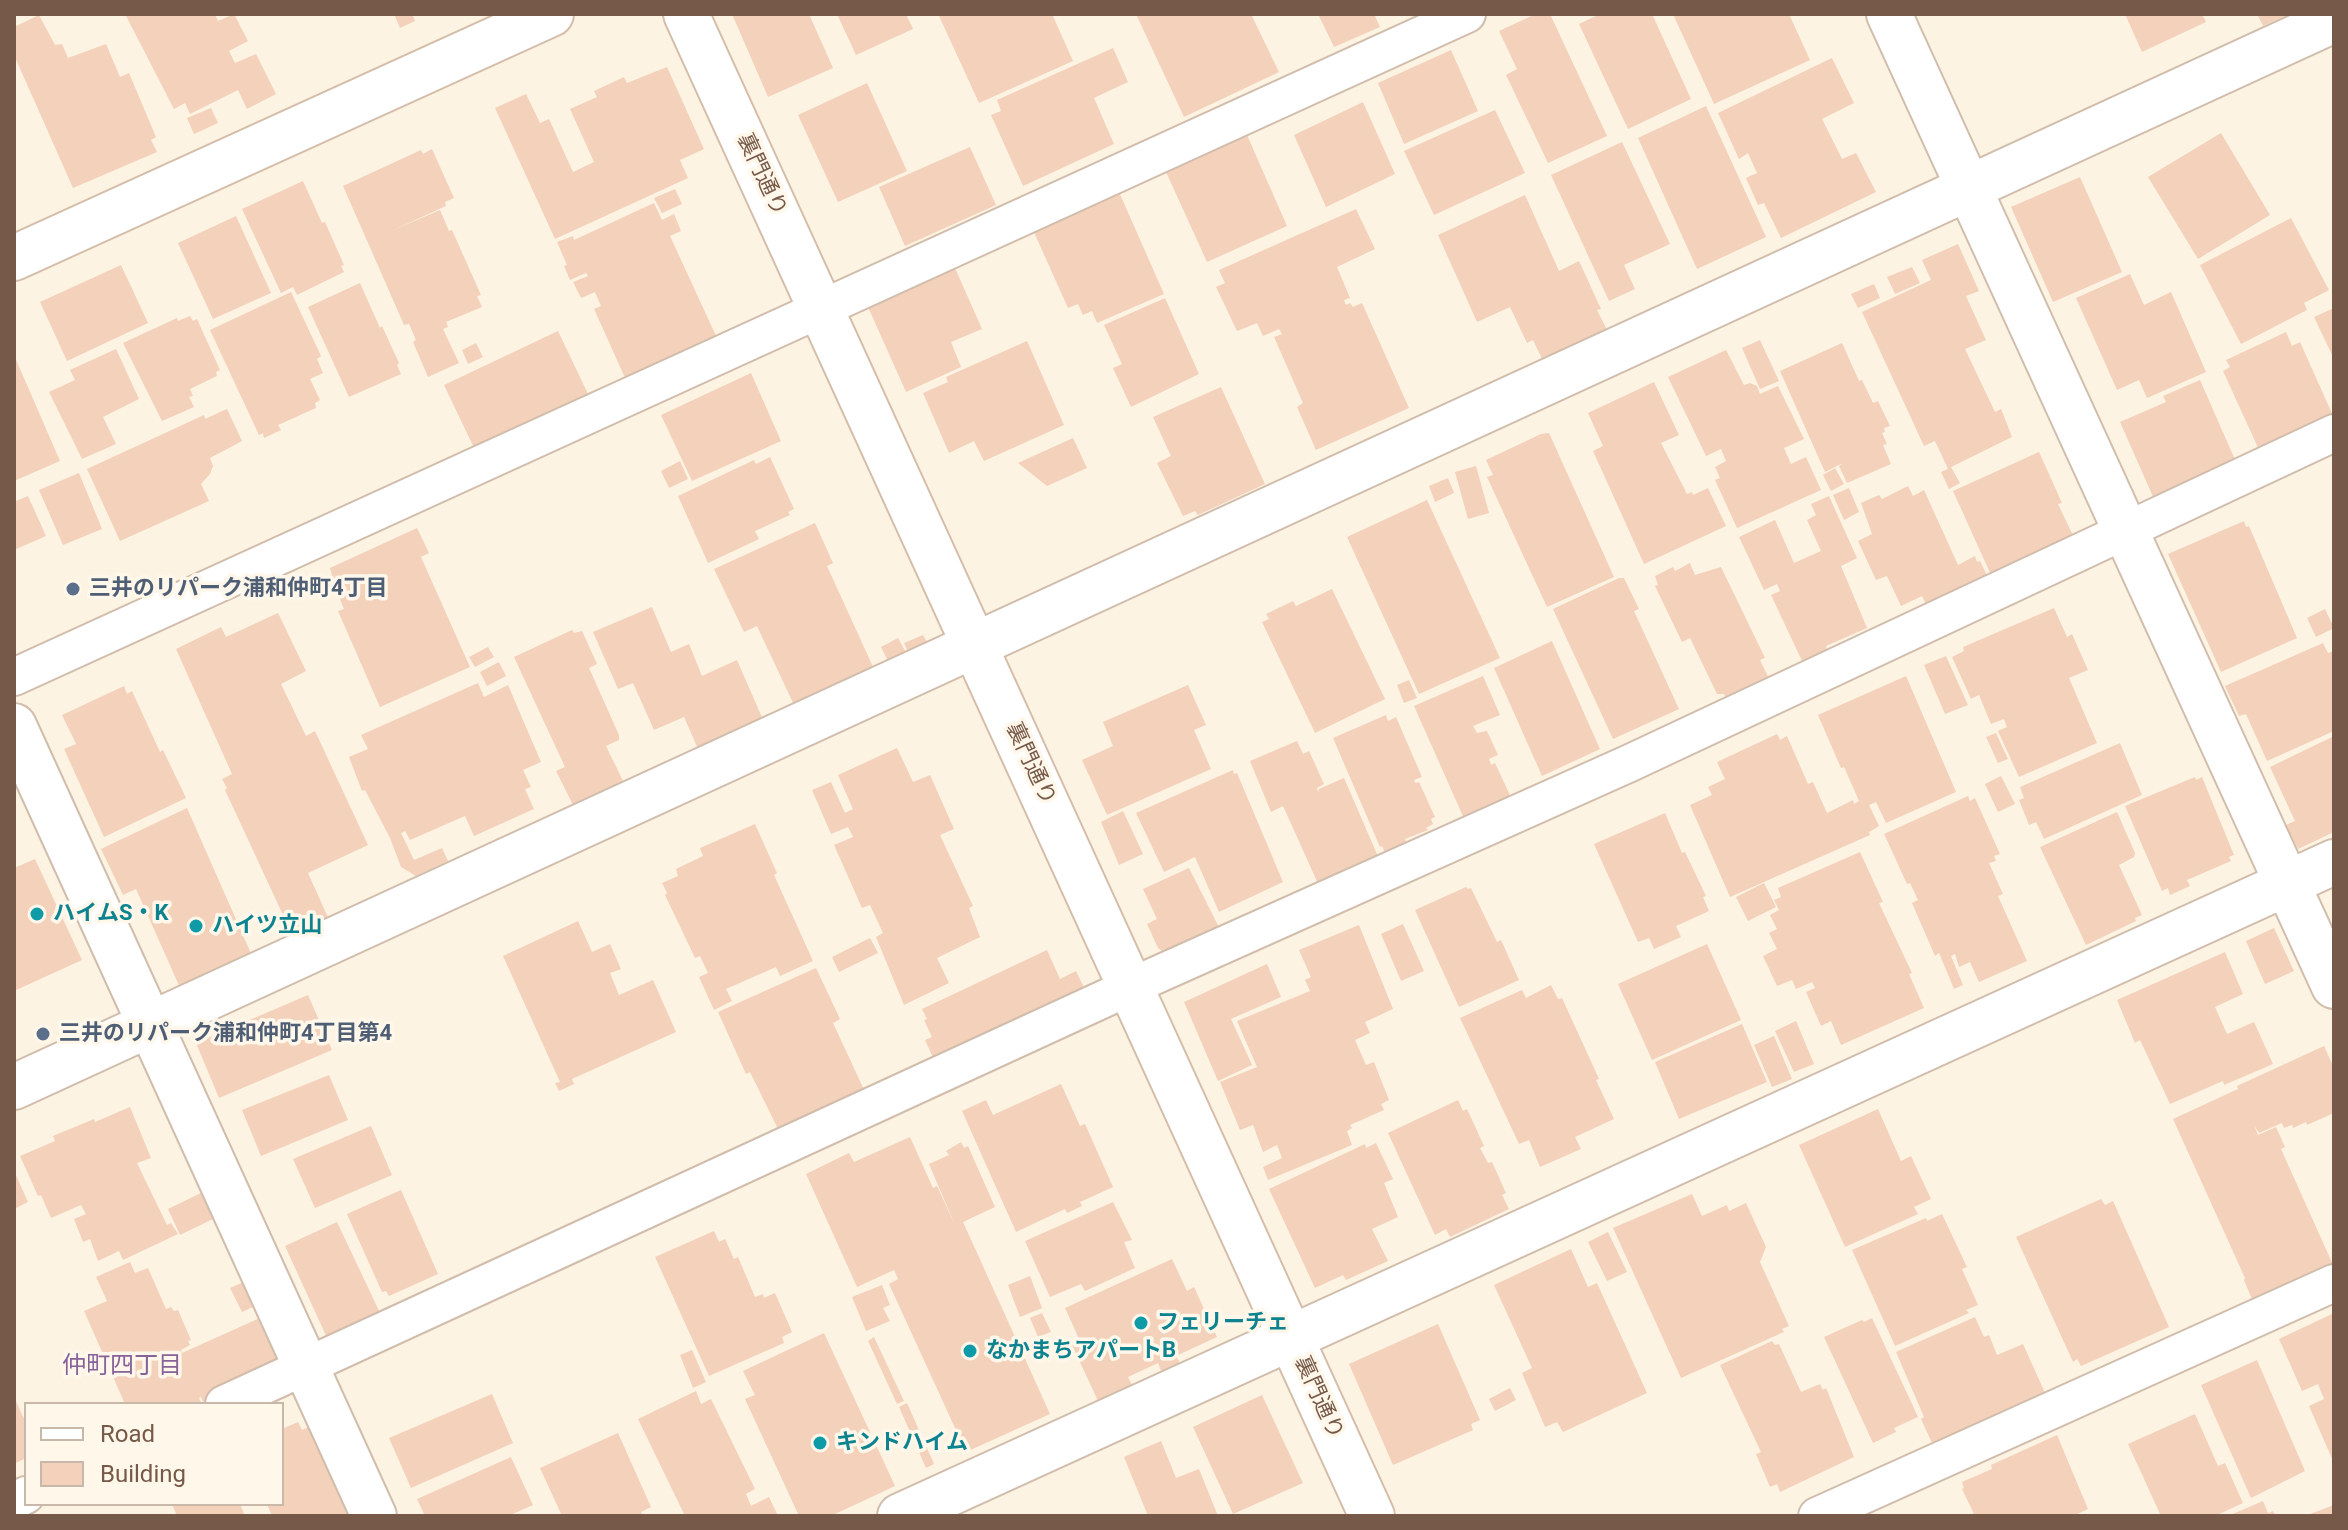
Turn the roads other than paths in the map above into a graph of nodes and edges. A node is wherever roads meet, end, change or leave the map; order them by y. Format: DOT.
graph roads {
  1 [pos="551,14"];
  2 [pos="686,14"];
  3 [pos="1467,14"];
  4 [pos="1889,14"];
  5 [pos="2334,20"];
  6 [pos="1969,188"];
  7 [pos="14,258"];
  8 [pos="822,308"];
  9 [pos="2334,433"];
  10 [pos="2124,529"];
  11 [pos="976,645"];
  12 [pos="14,677"];
  13 [pos="14,726"];
  14 [pos="2334,862"];
  15 [pos="2287,883"];
  16 [pos="1132,986"];
  17 [pos="2334,986"];
  18 [pos="150,1025"];
  19 [pos="14,1087"];
  20 [pos="2334,1283"];
  21 [pos="1291,1338"];
  22 [pos="306,1366"];
  23 [pos="228,1402"];
  24 [pos="374,1516"];
  25 [pos="900,1516"];
  26 [pos="1372,1516"];
  27 [pos="1817,1516"];
  1 -- 7 [label="street"];
  2 -- 8 [label="street, 裏門通り"];
  3 -- 8 [label="lane"];
  4 -- 6 [label="street"];
  5 -- 6 [label="street"];
  6 -- 10 [label="street"];
  6 -- 11 [label="street"];
  8 -- 11 [label="street, 裏門通り"];
  8 -- 12 [label="lane"];
  9 -- 10 [label="lane"];
  10 -- 15 [label="street"];
  10 -- 16 [label="lane"];
  11 -- 16 [label="street, 裏門通り"];
  11 -- 18 [label="street"];
  13 -- 18 [label="street"];
  14 -- 15 [label="street"];
  15 -- 17 [label="street"];
  15 -- 21 [label="street"];
  16 -- 21 [label="street, 裏門通り"];
  16 -- 22 [label="lane"];
  18 -- 19 [label="street"];
  18 -- 22 [label="street"];
  20 -- 27 [label="lane"];
  21 -- 25 [label="street"];
  21 -- 26 [label="street, 裏門通り"];
  22 -- 23 [label="lane"];
  22 -- 24 [label="street"];
}
